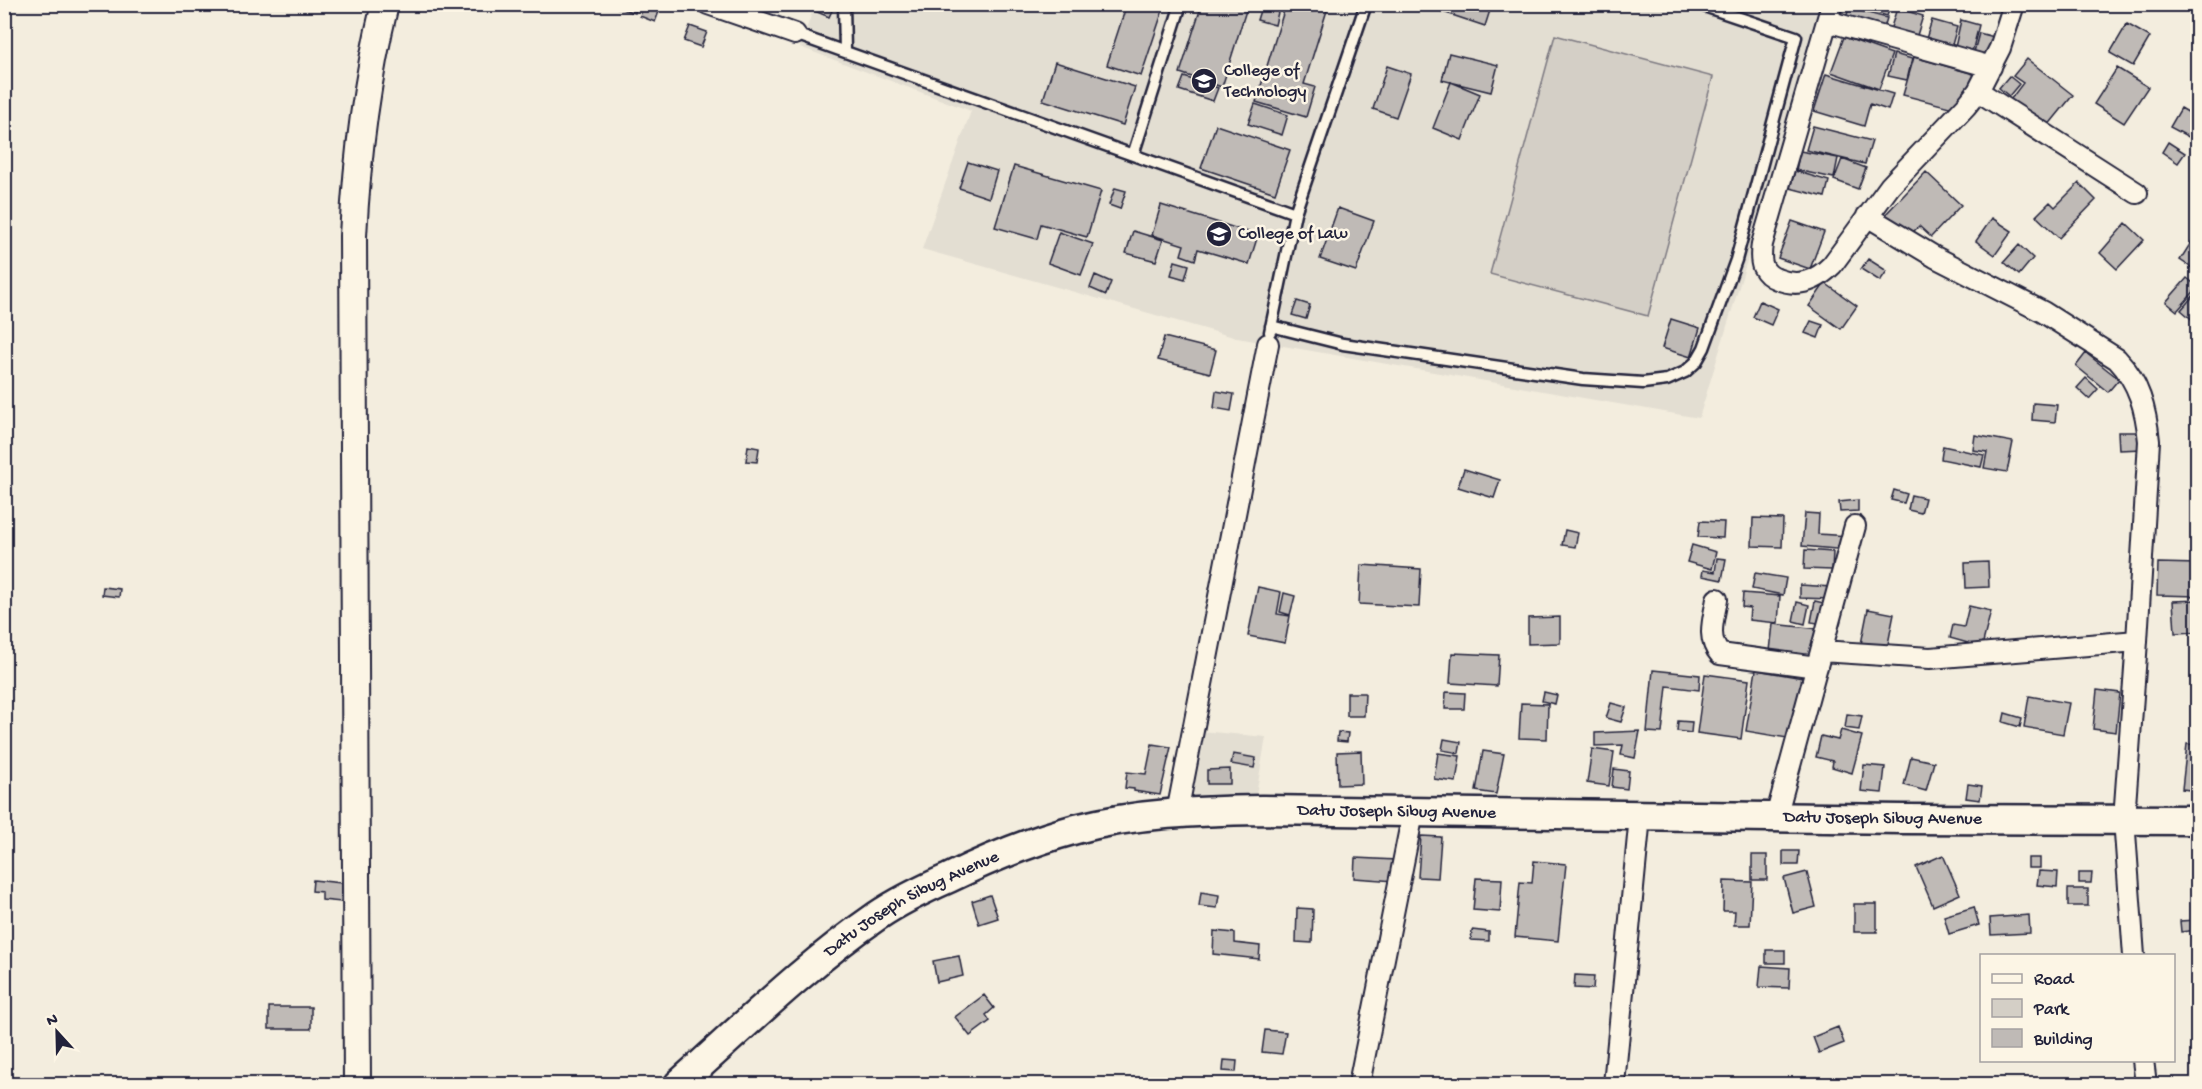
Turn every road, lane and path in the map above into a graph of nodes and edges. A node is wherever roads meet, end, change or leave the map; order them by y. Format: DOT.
graph roads {
  1 [pos="385,4"];
  2 [pos="708,4"];
  3 [pos="844,4"];
  4 [pos="1181,4"];
  5 [pos="1366,4"];
  6 [pos="1698,4"];
  7 [pos="2014,4"];
  8 [pos="1830,13"];
  9 [pos="795,34"];
  10 [pos="844,51"];
  11 [pos="1991,67"];
  12 [pos="1978,91"];
  13 [pos="1133,155"];
  14 [pos="2137,193"];
  15 [pos="1295,213"];
  16 [pos="1867,216"];
  17 [pos="1269,335"];
  18 [pos="1855,526"];
  19 [pos="1717,599"];
  20 [pos="2138,641"];
  21 [pos="1819,659"];
  22 [pos="1177,813"];
  23 [pos="1413,813"];
  24 [pos="1640,816"];
  25 [pos="1776,817"];
  26 [pos="2124,819"];
  27 [pos="2198,820"];
  28 [pos="2134,954"];
  29 [pos="2144,1062"];
  30 [pos="357,1084"];
  31 [pos="679,1084"];
  32 [pos="1359,1084"];
  33 [pos="1614,1084"];
  34 [pos="2146,1084"];
  1 -- 30 [label="street"];
  2 -- 9 [label="street"];
  3 -- 10 [label="lane"];
  4 -- 13 [label="lane"];
  5 -- 15 [label="lane"];
  6 -- 17 [label="lane"];
  7 -- 11 [label="street"];
  8 -- 11 [label="street"];
  8 -- 16 [label="street"];
  9 -- 10 [label="lane"];
  10 -- 13 [label="lane"];
  11 -- 12 [label="street"];
  12 -- 14 [label="street"];
  12 -- 16 [label="street"];
  13 -- 15 [label="lane"];
  15 -- 17 [label="lane"];
  16 -- 20 [label="street"];
  17 -- 22 [label="street"];
  18 -- 21 [label="street"];
  19 -- 21 [label="street"];
  20 -- 21 [label="street"];
  20 -- 26 [label="street"];
  21 -- 25 [label="street"];
  22 -- 23 [label="main road, Datu Joseph Sibug Avenue"];
  22 -- 31 [label="main road, Datu Joseph Sibug Avenue"];
  23 -- 24 [label="main road, Datu Joseph Sibug Avenue"];
  23 -- 32 [label="street"];
  24 -- 25 [label="main road, Datu Joseph Sibug Avenue"];
  24 -- 33 [label="street"];
  25 -- 26 [label="main road, Datu Joseph Sibug Avenue"];
  26 -- 27 [label="main road, Datu Joseph Sibug Avenue"];
  26 -- 28 [label="street"];
  29 -- 34 [label="street"];
}
